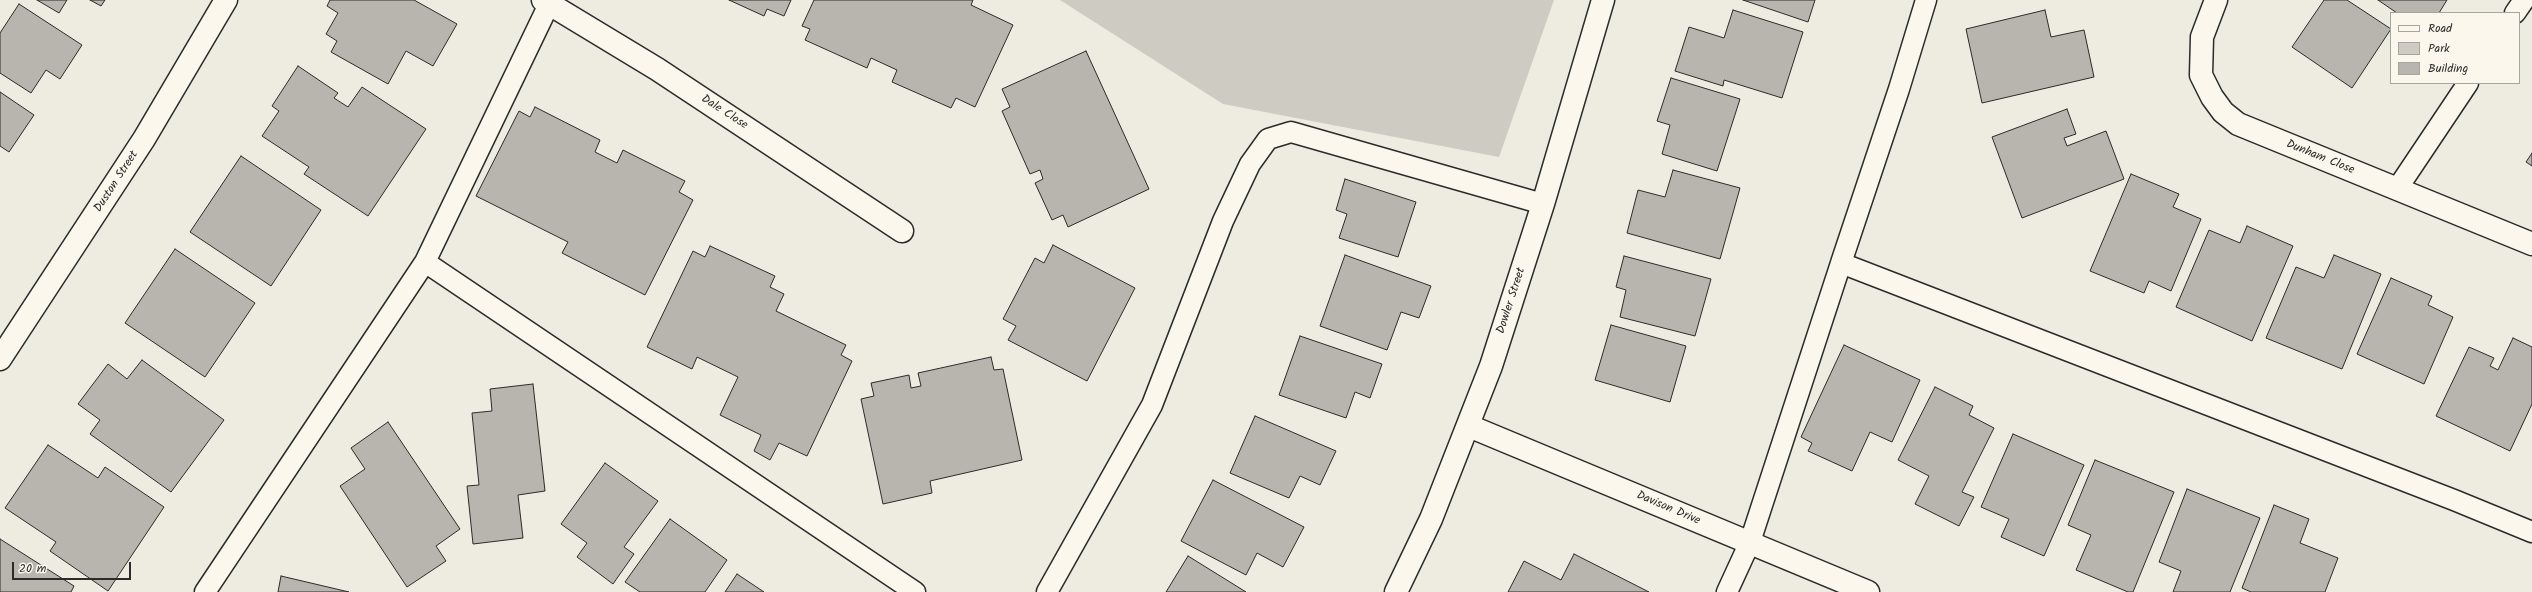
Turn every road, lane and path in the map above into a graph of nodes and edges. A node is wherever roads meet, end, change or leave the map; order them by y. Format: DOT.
graph roads {
  1 [pos="226,0"];
  2 [pos="1603,0"];
  3 [pos="1926,0"];
  4 [pos="2216,0"];
  5 [pos="2524,0"];
  6 [pos="547,1"];
  7 [pos="2516,12"];
  8 [pos="2467,84"];
  9 [pos="2397,189"];
  10 [pos="1543,204"];
  11 [pos="902,231"];
  12 [pos="2532,244"];
  13 [pos="425,262"];
  14 [pos="1841,263"];
  15 [pos="3,349"];
  16 [pos="1468,426"];
  17 [pos="2532,532"];
  18 [pos="1750,542"];
  19 [pos="205,592"];
  20 [pos="915,592"];
  21 [pos="1047,592"];
  22 [pos="1396,592"];
  23 [pos="1727,592"];
  24 [pos="1868,592"];
  1 -- 15 [label="street, Duston Street"];
  2 -- 10 [label="street, Dowler Street"];
  3 -- 14 [label="lane"];
  4 -- 9 [label="street, Dunham Close"];
  5 -- 7 [label="lane"];
  6 -- 11 [label="street, Dale Close"];
  6 -- 13 [label="lane"];
  8 -- 9 [label="lane"];
  9 -- 12 [label="street, Dunham Close"];
  10 -- 16 [label="street, Dowler Street"];
  10 -- 21 [label="lane"];
  13 -- 19 [label="lane"];
  13 -- 20 [label="lane"];
  14 -- 17 [label="lane"];
  14 -- 18 [label="lane"];
  16 -- 18 [label="street, Davison Drive"];
  16 -- 22 [label="street, Dowler Street"];
  18 -- 23 [label="lane"];
  18 -- 24 [label="street, Davison Drive"];
}
